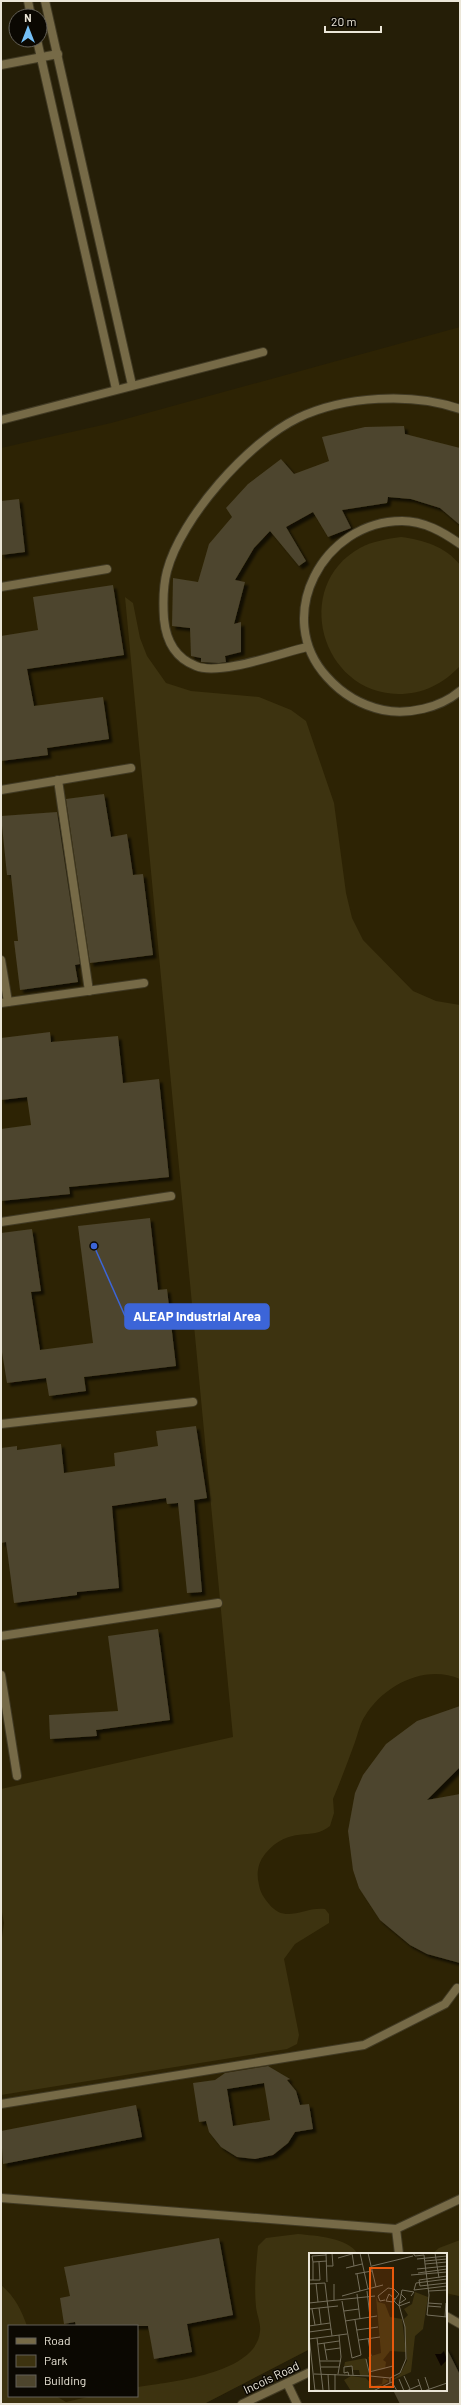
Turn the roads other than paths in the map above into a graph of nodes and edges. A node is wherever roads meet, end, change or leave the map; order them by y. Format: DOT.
graph roads {
  1 [pos="45,1"];
  2 [pos="39,48"];
  3 [pos="58,54"];
  4 [pos="41,57"];
  5 [pos="1,65"];
  6 [pos="263,352"];
  7 [pos="132,385"];
  8 [pos="116,389"];
  9 [pos="460,408"];
  10 [pos="1,420"];
  11 [pos="460,544"];
  12 [pos="107,569"];
  13 [pos="1,587"];
  14 [pos="307,647"];
  15 [pos="460,691"];
  16 [pos="131,768"];
  17 [pos="58,780"];
  18 [pos="1,790"];
  19 [pos="1,960"];
  20 [pos="144,983"];
  21 [pos="89,991"];
  22 [pos="4,1003"];
  23 [pos="171,1196"];
  24 [pos="1,1222"];
  25 [pos="194,1402"];
  26 [pos="1,1424"];
  27 [pos="218,1603"];
  28 [pos="1,1636"];
  29 [pos="1,1675"];
  30 [pos="17,1776"];
  31 [pos="457,1988"];
  32 [pos="1,2104"];
  33 [pos="1,2198"];
  34 [pos="460,2199"];
  35 [pos="396,2230"];
  36 [pos="399,2253"];
  37 [pos="447,2317"];
  38 [pos="460,2324"];
  39 [pos="309,2373"];
  40 [pos="287,2384"];
  41 [pos="242,2404"];
  42 [pos="297,2404"];
  1 -- 3 [label="street"];
  2 -- 4 [label="street"];
  3 -- 4 [label="street"];
  3 -- 7 [label="street"];
  4 -- 5 [label="street"];
  4 -- 8 [label="street"];
  6 -- 7 [label="street"];
  7 -- 8 [label="street"];
  8 -- 10 [label="street"];
  9 -- 14 [label="street"];
  11 -- 14 [label="street"];
  12 -- 13 [label="street"];
  14 -- 15 [label="street"];
  16 -- 17 [label="street"];
  17 -- 18 [label="street"];
  17 -- 21 [label="street"];
  19 -- 22 [label="street"];
  20 -- 21 [label="street"];
  21 -- 22 [label="street"];
  23 -- 24 [label="street"];
  25 -- 26 [label="street"];
  27 -- 28 [label="street"];
  29 -- 30 [label="street"];
  31 -- 32 [label="street"];
  33 -- 35 [label="street"];
  34 -- 35 [label="street"];
  35 -- 36 [label="street"];
  37 -- 38 [label="street"];
  39 -- 40 [label="street, Incois Road"];
  40 -- 41 [label="street, Incois Road"];
  40 -- 42 [label="street"];
}
